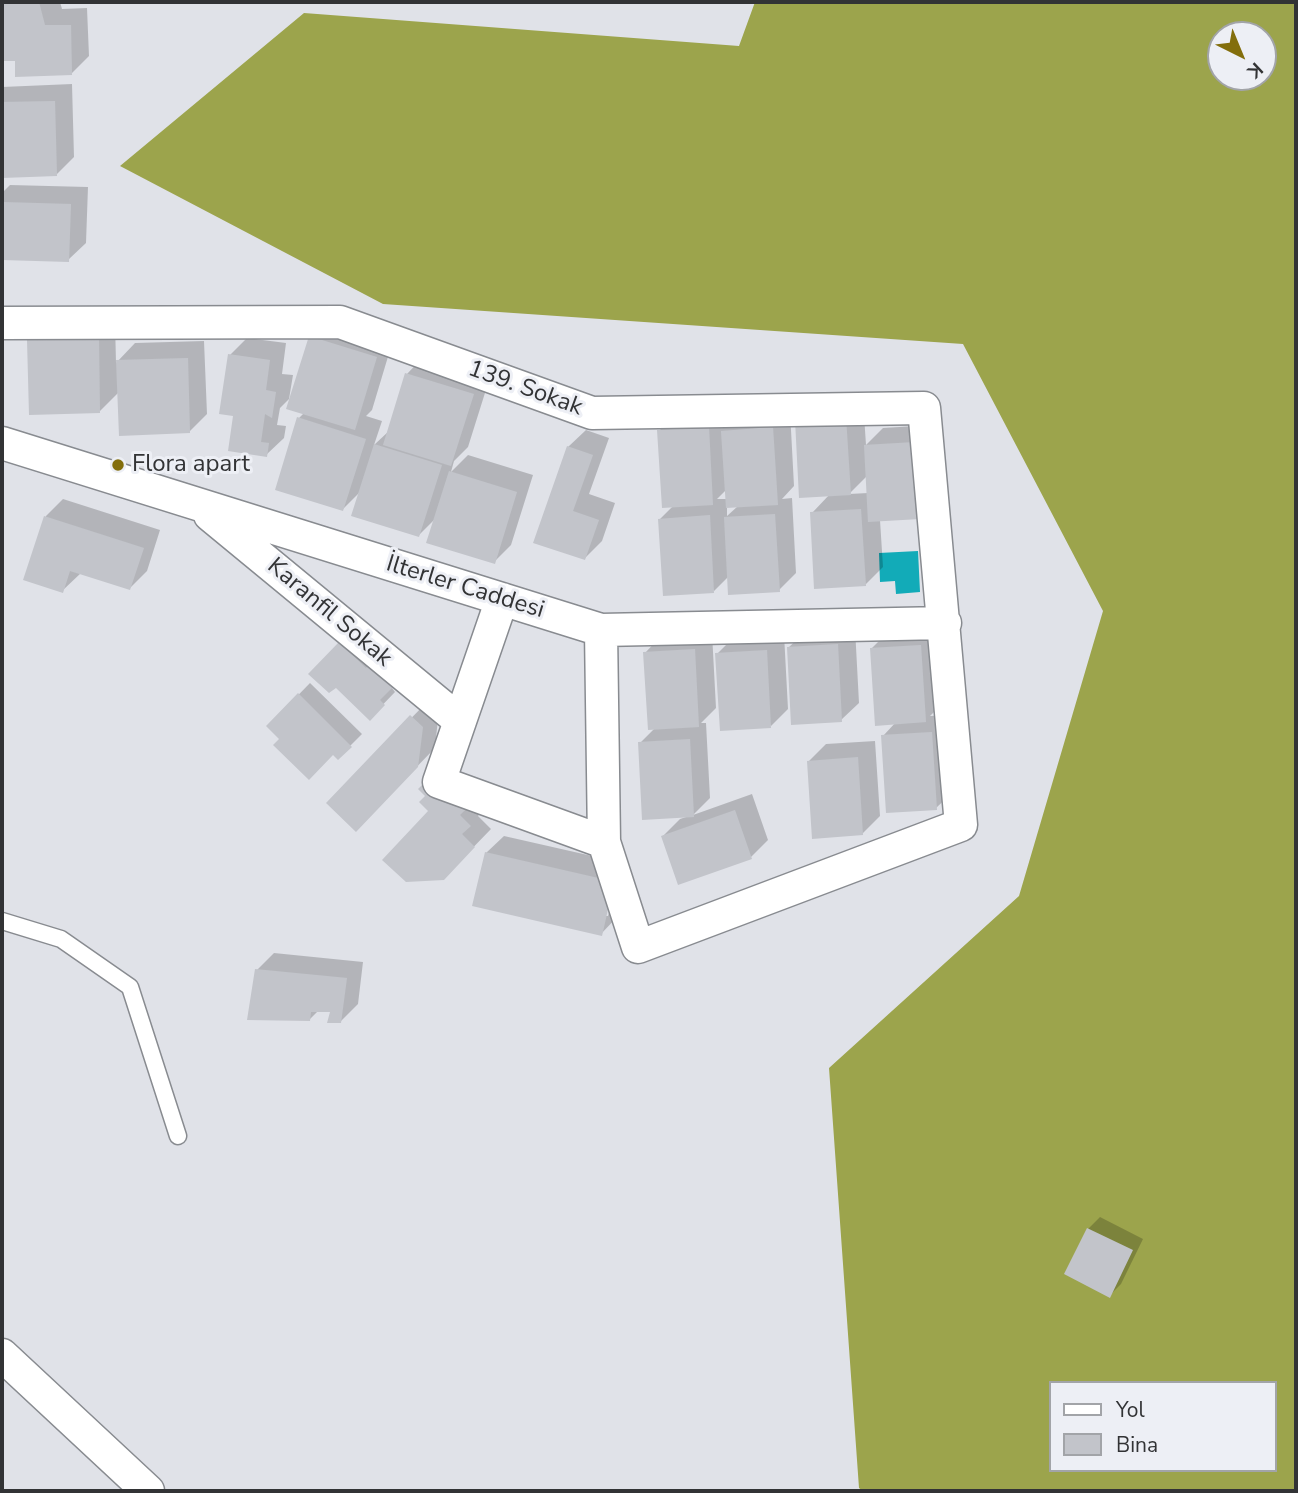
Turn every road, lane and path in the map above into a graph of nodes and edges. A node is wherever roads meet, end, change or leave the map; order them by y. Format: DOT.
graph roads {
  1 [pos="2,323"];
  2 [pos="2,443"];
  3 [pos="197,504"];
  4 [pos="502,599"];
  5 [pos="945,623"];
  6 [pos="601,630"];
  7 [pos="460,721"];
  8 [pos="604,842"];
  9 [pos="2,921"];
  10 [pos="178,1136"];
  11 [pos="2,1355"];
  12 [pos="148,1491"];
  1 -- 5 [label="street, 139. Sokak"];
  2 -- 3 [label="street, İlterler Caddesi"];
  3 -- 4 [label="street, İlterler Caddesi"];
  3 -- 7 [label="street, Karanfil Sokak"];
  4 -- 6 [label="street, İlterler Caddesi"];
  4 -- 7 [label="street"];
  5 -- 6 [label="street, İlterler Caddesi"];
  5 -- 8 [label="street"];
  6 -- 8 [label="street"];
  7 -- 8 [label="street"];
  9 -- 10 [label="lane"];
  11 -- 12 [label="street"];
}
